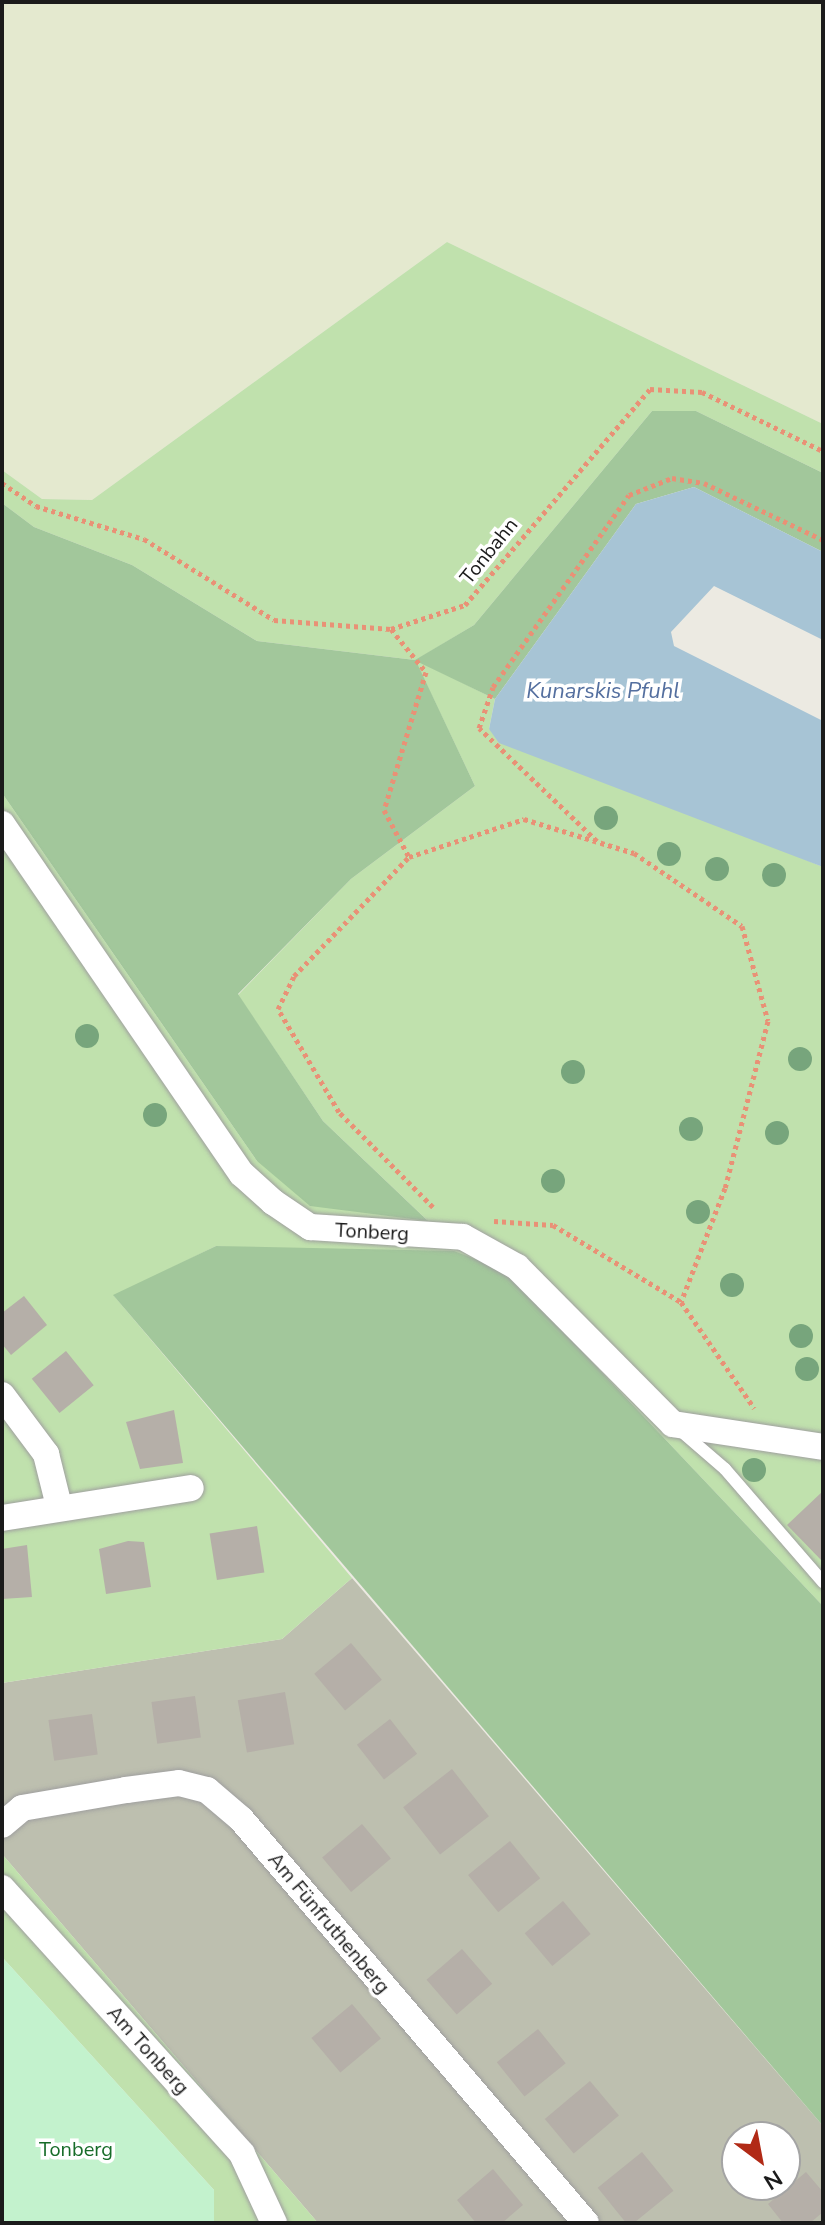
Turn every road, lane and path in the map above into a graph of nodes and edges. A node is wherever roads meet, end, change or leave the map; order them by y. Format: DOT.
graph roads {
  1 [pos="823,451"];
  2 [pos="2,483"];
  3 [pos="823,540"];
  4 [pos="391,629"];
  5 [pos="2,824"];
  6 [pos="598,842"];
  7 [pos="409,857"];
  8 [pos="463,1237"];
  9 [pos="681,1302"];
  10 [pos="2,1395"];
  11 [pos="673,1424"];
  12 [pos="752,1437"];
  13 [pos="823,1447"];
  14 [pos="191,1488"];
  15 [pos="59,1506"];
  16 [pos="2,1518"];
  17 [pos="823,1582"];
  18 [pos="2,1825"];
  19 [pos="2,1888"];
  20 [pos="274,2223"];
  21 [pos="586,2223"];
  1 -- 4 [label="path, Tonbahn"];
  2 -- 4 [label="path, Tonbahn"];
  3 -- 6 [label="path"];
  4 -- 7 [label="path"];
  5 -- 8 [label="street, Tonberg"];
  6 -- 7 [label="path"];
  6 -- 9 [label="path"];
  7 -- 8 [label="path"];
  8 -- 9 [label="path"];
  8 -- 11 [label="street, Tonberg"];
  9 -- 12 [label="path"];
  10 -- 15 [label="street"];
  11 -- 12 [label="street"];
  11 -- 17 [label="lane"];
  12 -- 13 [label="street"];
  14 -- 15 [label="street"];
  15 -- 16 [label="street"];
  18 -- 21 [label="street, Am Fünfruthenberg"];
  19 -- 20 [label="street, Am Tonberg"];
}
